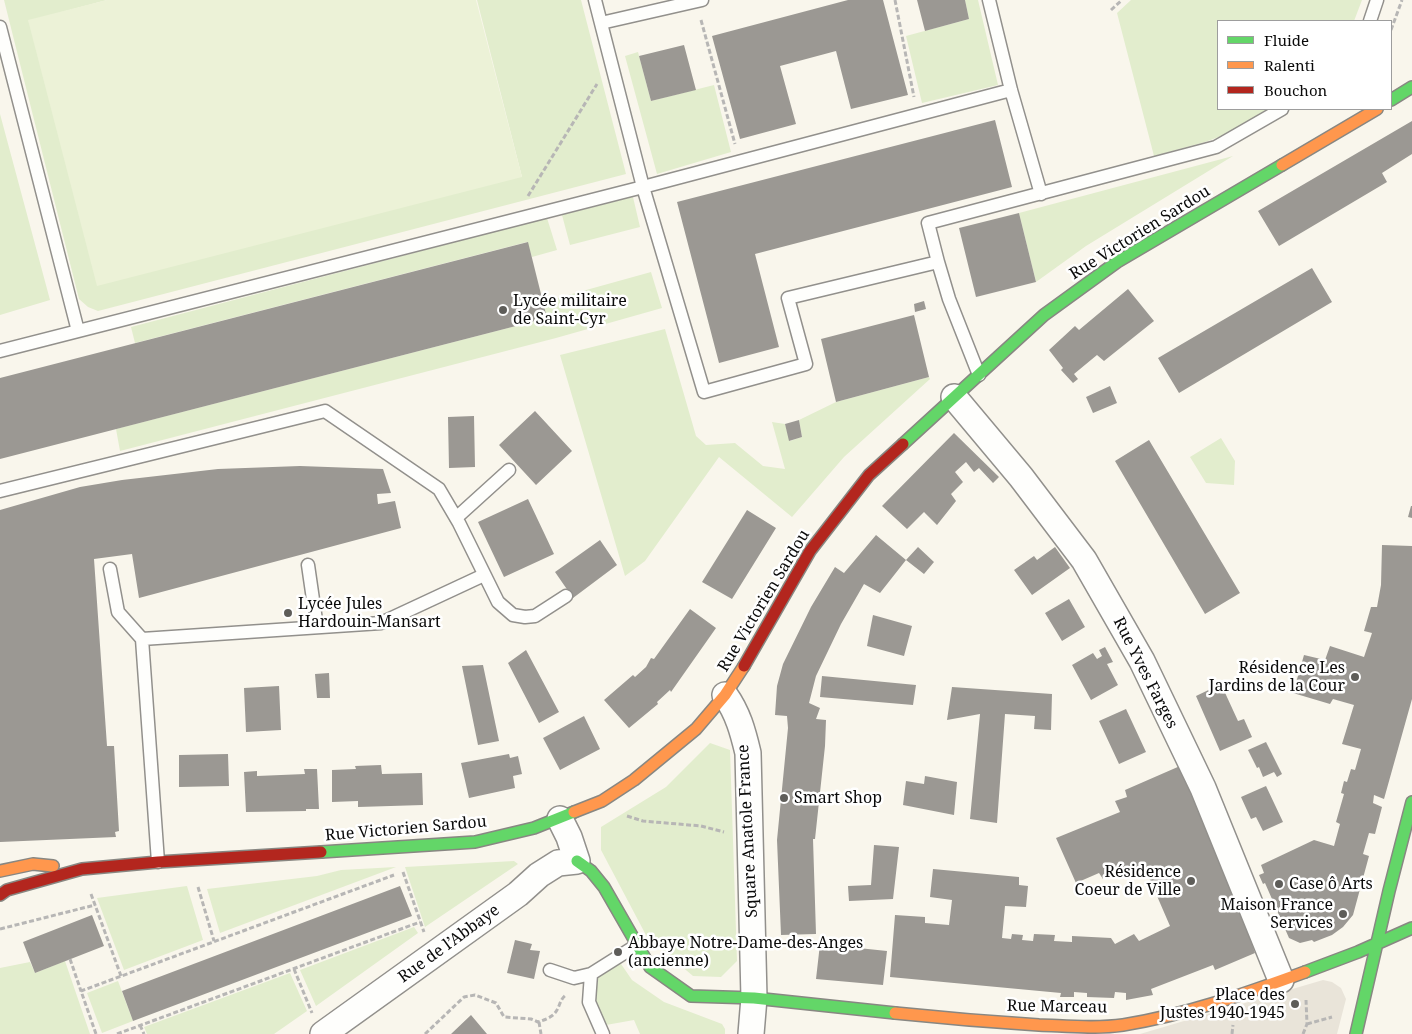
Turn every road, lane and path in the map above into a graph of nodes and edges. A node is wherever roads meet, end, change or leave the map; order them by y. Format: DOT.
graph roads {
  1 [pos="595,0"];
  2 [pos="895,0"];
  3 [pos="989,0"];
  4 [pos="1122,0"];
  5 [pos="1377,0"];
  6 [pos="1402,0"];
  7 [pos="698,1"];
  8 [pos="1111,10"];
  9 [pos="1370,20"];
  10 [pos="600,22"];
  11 [pos="0,27"];
  12 [pos="1392,27"];
  13 [pos="611,62"];
  14 [pos="1412,87"];
  15 [pos="1011,90"];
  16 [pos="1392,99"];
  17 [pos="1280,110"];
  18 [pos="1375,110"];
  19 [pos="918,115"];
  20 [pos="740,162"];
  21 [pos="643,187"];
  22 [pos="1041,194"];
  23 [pos="514,220"];
  24 [pos="938,262"];
  25 [pos="78,331"];
  26 [pos="0,351"];
  27 [pos="979,375"];
  28 [pos="954,397"];
  29 [pos="509,470"];
  30 [pos="0,491"];
  31 [pos="456,518"];
  32 [pos="308,565"];
  33 [pos="110,569"];
  34 [pos="484,575"];
  35 [pos="566,596"];
  36 [pos="317,627"];
  37 [pos="142,639"];
  38 [pos="725,695"];
  39 [pos="602,800"];
  40 [pos="1412,802"];
  41 [pos="560,819"];
  42 [pos="750,836"];
  43 [pos="395,848"];
  44 [pos="191,860"];
  45 [pos="577,861"];
  46 [pos="158,862"];
  47 [pos="82,869"];
  48 [pos="0,871"];
  49 [pos="403,872"];
  50 [pos="0,895"];
  51 [pos="95,905"];
  52 [pos="420,922"];
  53 [pos="0,928"];
  54 [pos="1412,928"];
  55 [pos="214,942"];
  56 [pos="1378,943"];
  57 [pos="637,945"];
  58 [pos="432,956"];
  59 [pos="70,959"];
  60 [pos="294,969"];
  61 [pos="550,970"];
  62 [pos="591,974"];
  63 [pos="121,976"];
  64 [pos="1281,980"];
  65 [pos="81,990"];
  66 [pos="590,993"];
  67 [pos="754,998"];
  68 [pos="538,1022"];
  69 [pos="140,1025"];
  70 [pos="319,1026"];
  71 [pos="991,1028"];
  72 [pos="96,1034"];
  73 [pos="117,1034"];
  74 [pos="144,1034"];
  75 [pos="426,1034"];
  76 [pos="541,1034"];
  77 [pos="603,1034"];
  78 [pos="751,1034"];
  79 [pos="1356,1034"];
  1 -- 10 [label="lane"];
  2 -- 19 [label="path"];
  3 -- 15 [label="lane"];
  4 -- 8 [label="path"];
  5 -- 9 [label="lane"];
  6 -- 12 [label="path"];
  7 -- 10 [label="lane"];
  7 -- 20 [label="path"];
  10 -- 13 [label="lane"];
  11 -- 25 [label="lane"];
  13 -- 21 [label="lane"];
  13 -- 23 [label="path"];
  14 -- 16 [label="street"];
  15 -- 19 [label="lane"];
  15 -- 22 [label="lane"];
  17 -- 22 [label="lane"];
  18 -- 27 [label="street, Rue Victorien Sardou"];
  19 -- 20 [label="lane"];
  20 -- 21 [label="lane"];
  21 -- 23 [label="lane"];
  21 -- 24 [label="lane"];
  22 -- 24 [label="lane"];
  23 -- 25 [label="lane"];
  24 -- 27 [label="lane"];
  25 -- 26 [label="lane"];
  27 -- 28 [label="street, Rue Victorien Sardou"];
  28 -- 38 [label="street, Rue Victorien Sardou"];
  28 -- 64 [label="street, Rue Yves Farges"];
  29 -- 31 [label="lane"];
  30 -- 31 [label="lane"];
  31 -- 34 [label="lane"];
  32 -- 36 [label="lane"];
  33 -- 37 [label="lane"];
  34 -- 35 [label="lane"];
  34 -- 36 [label="lane"];
  36 -- 37 [label="lane"];
  37 -- 46 [label="lane"];
  38 -- 39 [label="street, Rue Victorien Sardou"];
  38 -- 42 [label="street, Square Anatole France"];
  39 -- 41 [label="street, Rue Victorien Sardou"];
  39 -- 42 [label="path"];
  40 -- 56 [label="street"];
  41 -- 43 [label="street, Rue Victorien Sardou"];
  41 -- 45 [label="street"];
  42 -- 67 [label="street, Square Anatole France"];
  43 -- 44 [label="street, Rue Victorien Sardou"];
  43 -- 49 [label="path"];
  44 -- 46 [label="street, Rue Victorien Sardou"];
  44 -- 55 [label="path"];
  45 -- 57 [label="street"];
  45 -- 58 [label="street, Rue de l’Abbaye"];
  46 -- 47 [label="street, Rue Victorien Sardou"];
  47 -- 48 [label="street, Rue Victorien Sardou"];
  47 -- 50 [label="street, Rue Victorien Sardou"];
  47 -- 51 [label="path"];
  49 -- 52 [label="path"];
  49 -- 55 [label="path"];
  51 -- 53 [label="path"];
  51 -- 63 [label="path"];
  52 -- 58 [label="path"];
  52 -- 60 [label="path"];
  54 -- 56 [label="street, Rue Marceau"];
  55 -- 63 [label="path"];
  56 -- 64 [label="street, Rue Marceau"];
  56 -- 79 [label="street"];
  57 -- 62 [label="lane"];
  57 -- 67 [label="street"];
  58 -- 70 [label="street, Rue de l’Abbaye"];
  59 -- 65 [label="path"];
  60 -- 69 [label="path"];
  60 -- 70 [label="path"];
  61 -- 62 [label="lane"];
  62 -- 66 [label="lane"];
  63 -- 65 [label="path"];
  64 -- 71 [label="street, Rue Marceau"];
  65 -- 72 [label="path"];
  66 -- 68 [label="path"];
  66 -- 77 [label="lane"];
  67 -- 71 [label="street, Rue Marceau"];
  67 -- 78 [label="street, Square Anatole France"];
  68 -- 75 [label="path"];
  68 -- 76 [label="path"];
  69 -- 73 [label="path"];
  69 -- 74 [label="path"];
}
